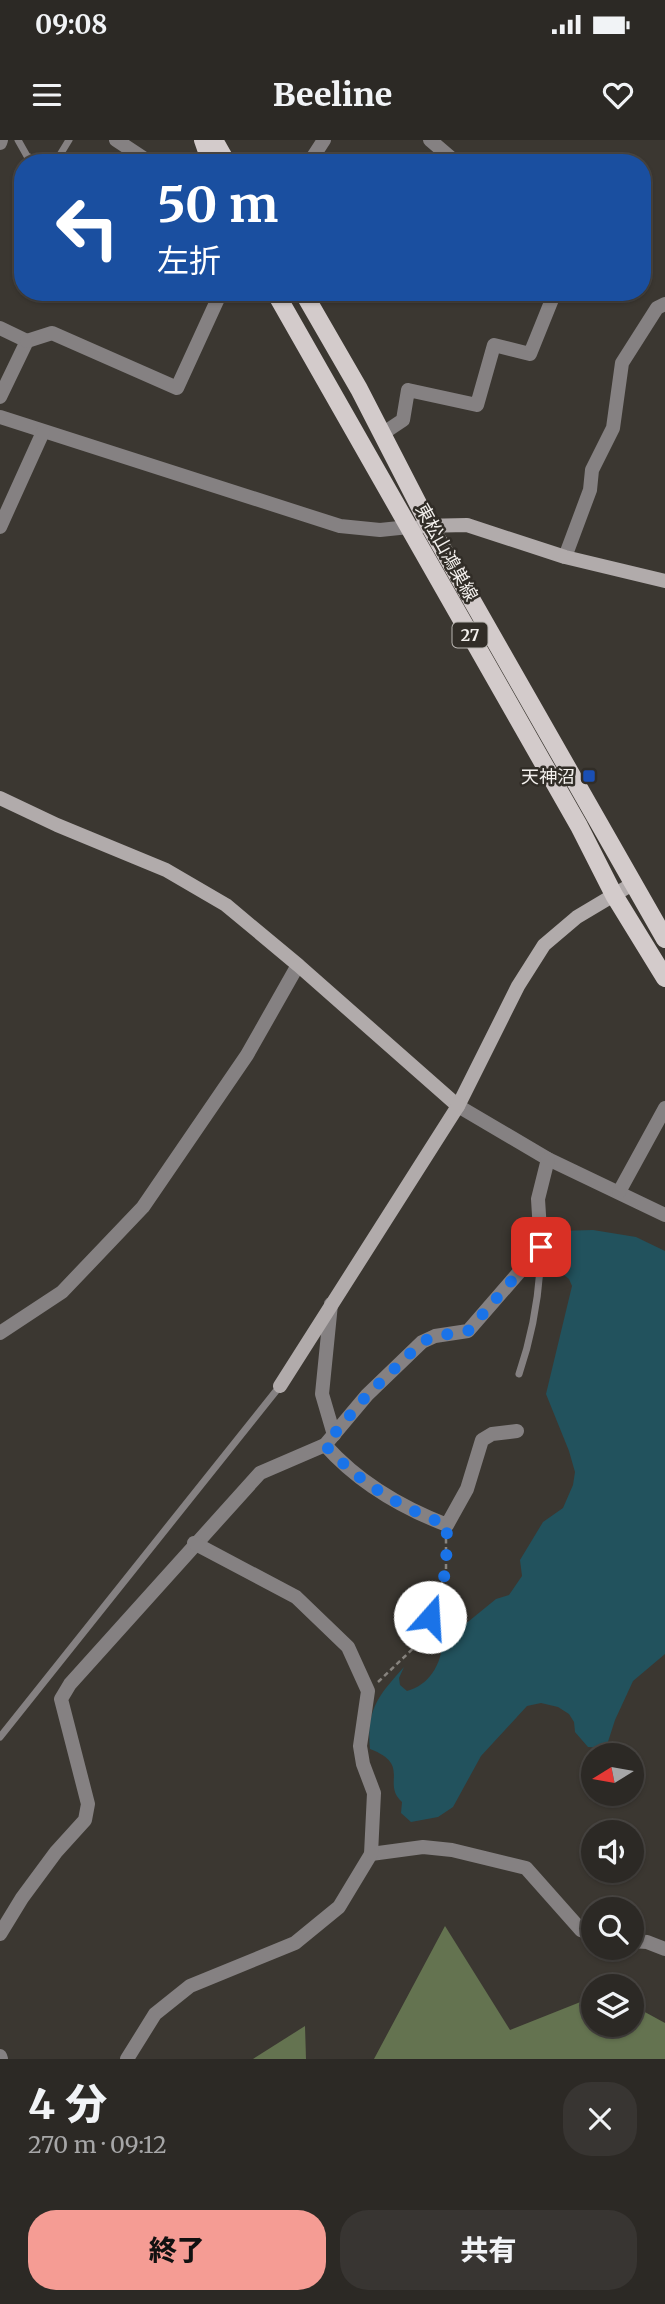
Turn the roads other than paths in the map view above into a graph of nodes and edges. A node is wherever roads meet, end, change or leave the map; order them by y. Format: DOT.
graph roads {
  1 [pos="116,140"];
  2 [pos="430,140"];
  3 [pos="136,154"];
  4 [pos="446,154"];
  5 [pos="217,301"];
  6 [pos="280,301"];
  7 [pos="308,301"];
  8 [pos="551,301"];
  9 [pos="665,304"];
  10 [pos="0,328"];
  11 [pos="27,341"];
  12 [pos="0,397"];
  13 [pos="0,417"];
  14 [pos="43,432"];
  15 [pos="382,434"];
  16 [pos="429,525"];
  17 [pos="0,527"];
  18 [pos="409,527"];
  19 [pos="565,557"];
  20 [pos="665,581"];
  21 [pos="0,798"];
  22 [pos="634,883"];
  23 [pos="614,895"];
  24 [pos="665,939"];
  25 [pos="298,965"];
  26 [pos="665,978"];
  27 [pos="458,1106"];
  28 [pos="665,1108"];
  29 [pos="548,1159"];
  30 [pos="620,1192"];
  31 [pos="665,1215"];
  32 [pos="541,1247"];
  33 [pos="331,1303"];
  34 [pos="0,1333"];
  35 [pos="519,1374"];
  36 [pos="280,1386"];
  37 [pos="517,1431"];
  38 [pos="330,1440"];
  39 [pos="194,1543"];
  40 [pos="0,1737"];
  41 [pos="371,1854"];
  42 [pos="581,1930"];
  43 [pos="0,1934"];
  44 [pos="644,1942"];
  45 [pos="665,1949"];
  46 [pos="127,2059"];
  1 -- 3 [label="street"];
  2 -- 4 [label="street"];
  5 -- 11 [label="street"];
  6 -- 18 [label="main road, 東松山鴻巣線 / 27"];
  7 -- 15 [label="main road, 東松山鴻巣線 / 27"];
  8 -- 15 [label="street"];
  9 -- 19 [label="street"];
  10 -- 11 [label="street"];
  11 -- 12 [label="street"];
  13 -- 14 [label="street"];
  14 -- 17 [label="street"];
  14 -- 18 [label="street"];
  15 -- 16 [label="main road, 東松山鴻巣線 / 27"];
  16 -- 18 [label="street"];
  16 -- 19 [label="street"];
  16 -- 22 [label="main road, 東松山鴻巣線 / 27"];
  18 -- 23 [label="main road, 東松山鴻巣線 / 27"];
  19 -- 20 [label="street"];
  21 -- 25 [label="street"];
  22 -- 23 [label="street"];
  22 -- 24 [label="main road, 東松山鴻巣線 / 27"];
  23 -- 26 [label="main road, 東松山鴻巣線 / 27"];
  23 -- 27 [label="street"];
  25 -- 27 [label="street"];
  25 -- 34 [label="street"];
  27 -- 29 [label="street"];
  27 -- 33 [label="street"];
  28 -- 30 [label="street"];
  29 -- 30 [label="street"];
  29 -- 32 [label="street"];
  30 -- 31 [label="street"];
  32 -- 35 [label="lane"];
  32 -- 38 [label="street"];
  33 -- 36 [label="street"];
  33 -- 38 [label="street"];
  36 -- 40 [label="lane"];
  37 -- 38 [label="street"];
  38 -- 39 [label="street"];
  39 -- 41 [label="street"];
  39 -- 43 [label="street"];
  41 -- 42 [label="street"];
  41 -- 46 [label="street"];
  44 -- 45 [label="street"];
}
